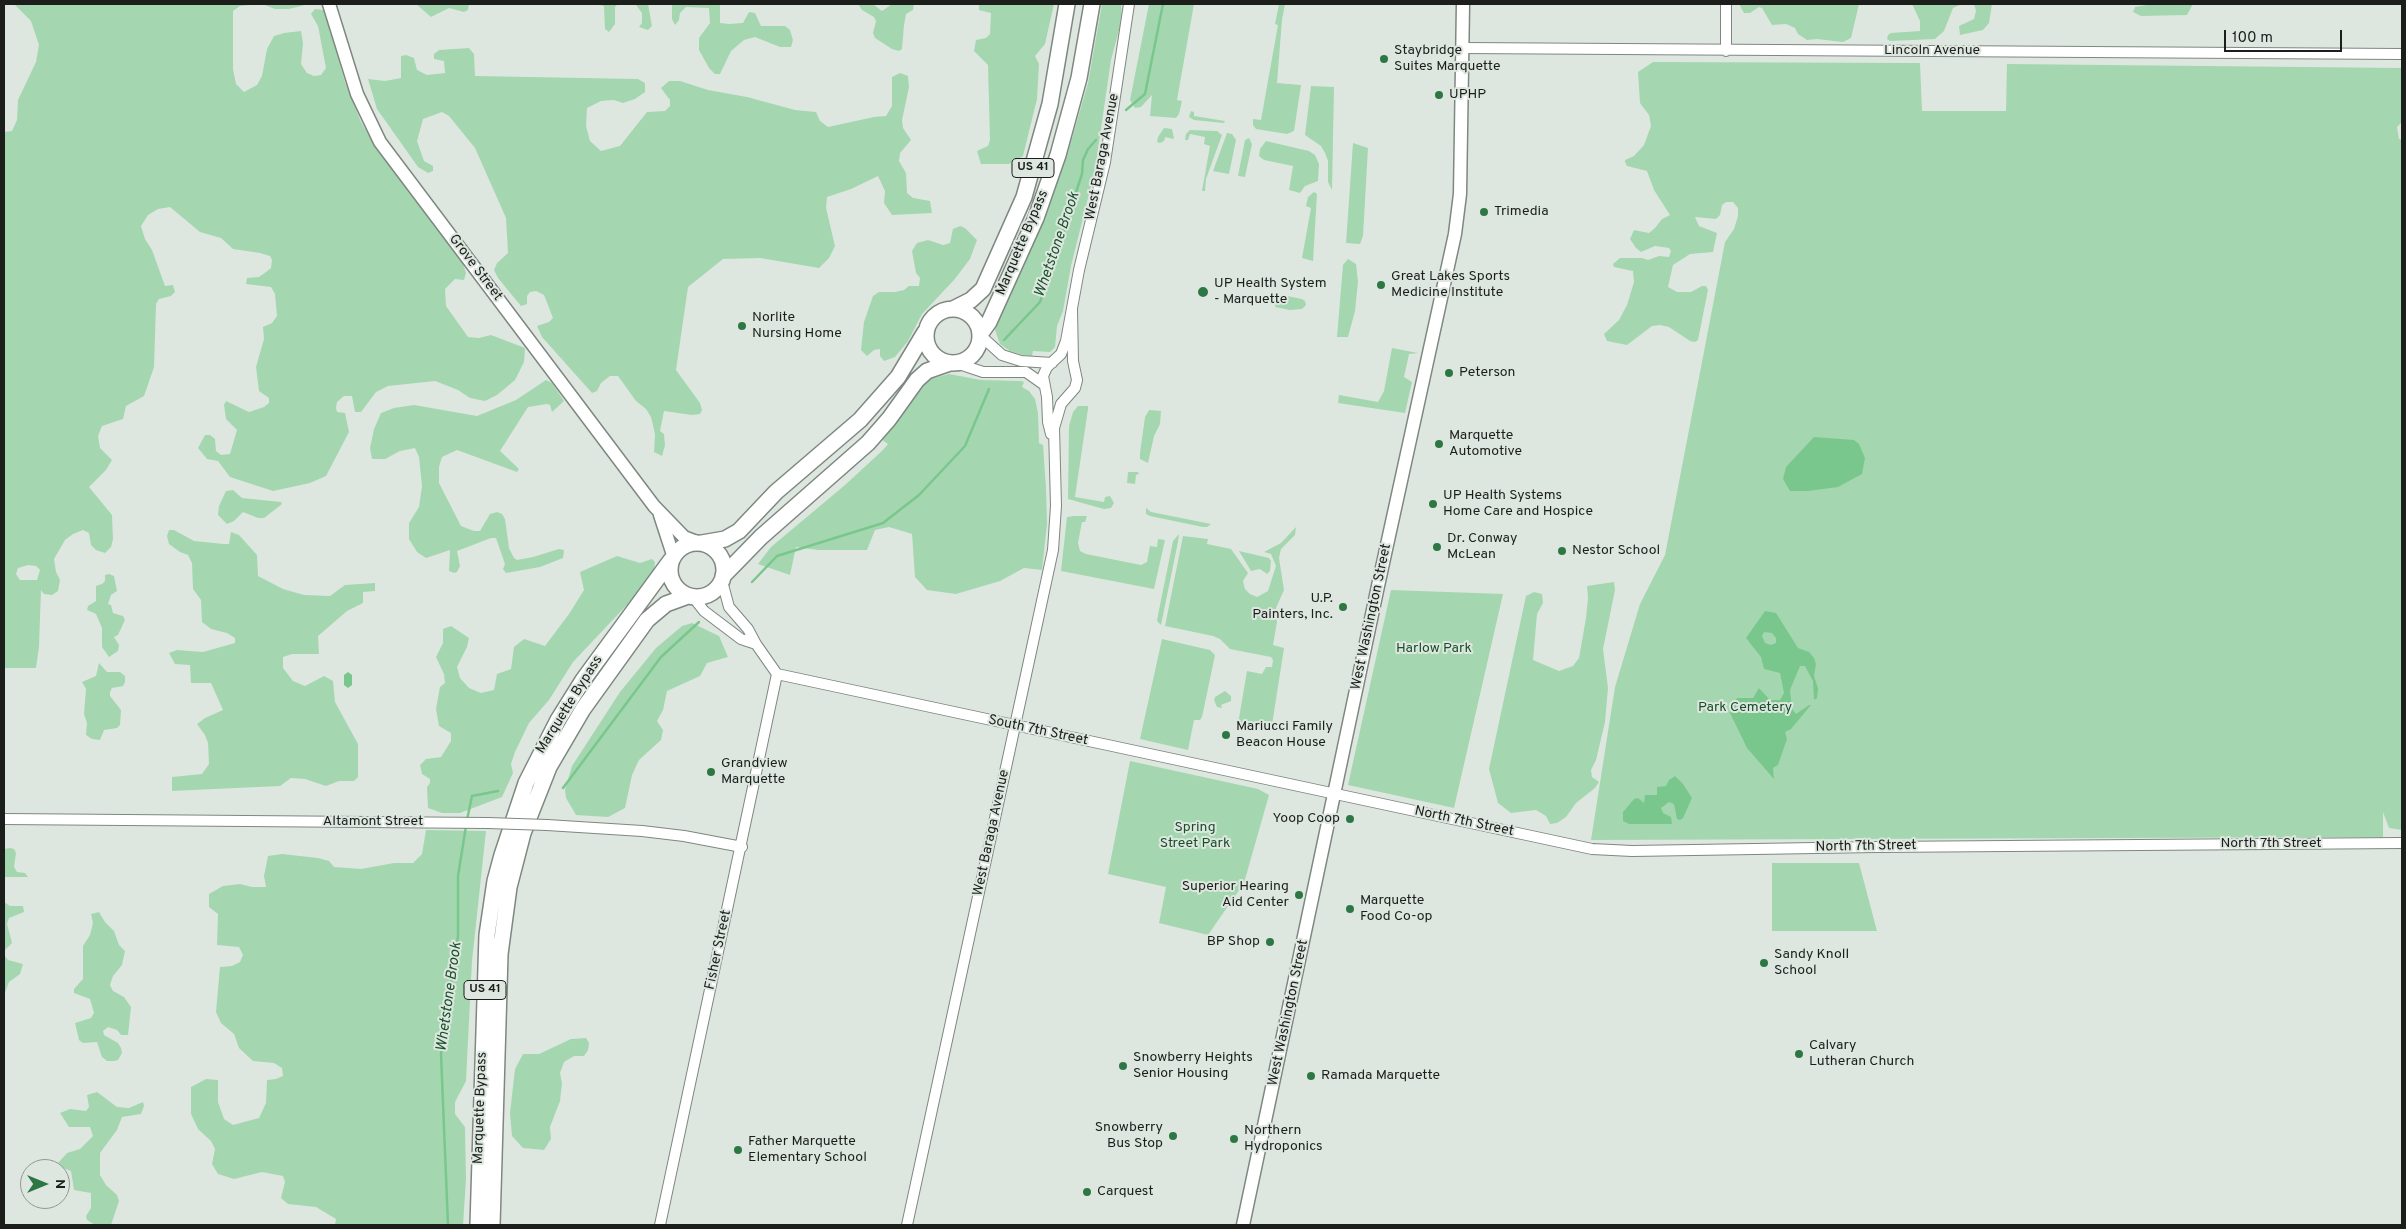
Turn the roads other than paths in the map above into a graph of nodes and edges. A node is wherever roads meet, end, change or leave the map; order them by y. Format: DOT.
graph roads {
  1 [pos="329,4"];
  2 [pos="1067,4"];
  3 [pos="1092,4"];
  4 [pos="1129,4"];
  5 [pos="1463,4"];
  6 [pos="1726,4"];
  7 [pos="1462,48"];
  8 [pos="1726,51"];
  9 [pos="2402,54"];
  10 [pos="953,309"];
  11 [pos="1072,309"];
  12 [pos="925,332"];
  13 [pos="981,335"];
  14 [pos="953,363"];
  15 [pos="1053,363"];
  16 [pos="1074,368"];
  17 [pos="1045,386"];
  18 [pos="1070,393"];
  19 [pos="1053,440"];
  20 [pos="659,512"];
  21 [pos="700,542"];
  22 [pos="672,558"];
  23 [pos="723,578"];
  24 [pos="691,597"];
  25 [pos="756,644"];
  26 [pos="777,674"];
  27 [pos="1015,727"];
  28 [pos="1335,793"];
  29 [pos="4,819"];
  30 [pos="2402,843"];
  31 [pos="742,847"];
  32 [pos="478,1225"];
  33 [pos="492,1225"];
  34 [pos="660,1225"];
  35 [pos="907,1225"];
  36 [pos="1244,1225"];
  1 -- 20 [label="main road, Grove Street"];
  2 -- 10 [label="highway, Marquette Bypass / US 41"];
  3 -- 13 [label="highway, Marquette Bypass / US 41"];
  4 -- 11 [label="street, West Baraga Avenue"];
  5 -- 7 [label="main road, West Washington Street"];
  6 -- 8 [label="street"];
  7 -- 8 [label="street, Lincoln Avenue"];
  7 -- 28 [label="main road, West Washington Street"];
  8 -- 9 [label="street, Lincoln Avenue"];
  10 -- 12 [label="highway, US 41"];
  10 -- 13 [label="highway"];
  11 -- 15 [label="street, West Baraga Avenue"];
  11 -- 16 [label="street, West Baraga Avenue"];
  12 -- 14 [label="highway"];
  12 -- 21 [label="highway, US 41"];
  13 -- 14 [label="highway, US 41"];
  13 -- 15 [label="street"];
  14 -- 17 [label="street"];
  14 -- 23 [label="highway, US 41"];
  15 -- 16 [label="street"];
  15 -- 17 [label="street"];
  16 -- 18 [label="street"];
  17 -- 18 [label="street"];
  17 -- 19 [label="street, West Baraga Avenue"];
  18 -- 19 [label="street, West Baraga Avenue"];
  19 -- 27 [label="street, West Baraga Avenue"];
  20 -- 21 [label="main road, Grove Street"];
  20 -- 22 [label="main road, Grove Street"];
  21 -- 22 [label="highway, US 41"];
  21 -- 23 [label="highway"];
  22 -- 24 [label="highway"];
  22 -- 32 [label="highway, Marquette Bypass / US 41"];
  23 -- 24 [label="highway, US 41"];
  23 -- 25 [label="street"];
  24 -- 25 [label="street"];
  24 -- 33 [label="highway, Marquette Bypass / US 41"];
  25 -- 26 [label="street"];
  26 -- 27 [label="street, South 7th Street"];
  26 -- 31 [label="street, Fisher Street"];
  27 -- 28 [label="street, South 7th Street"];
  27 -- 35 [label="street, West Baraga Avenue"];
  28 -- 30 [label="street, North 7th Street"];
  28 -- 36 [label="main road, West Washington Street"];
  29 -- 31 [label="street, Altamont Street, bridge"];
  31 -- 34 [label="street, Fisher Street"];
}
